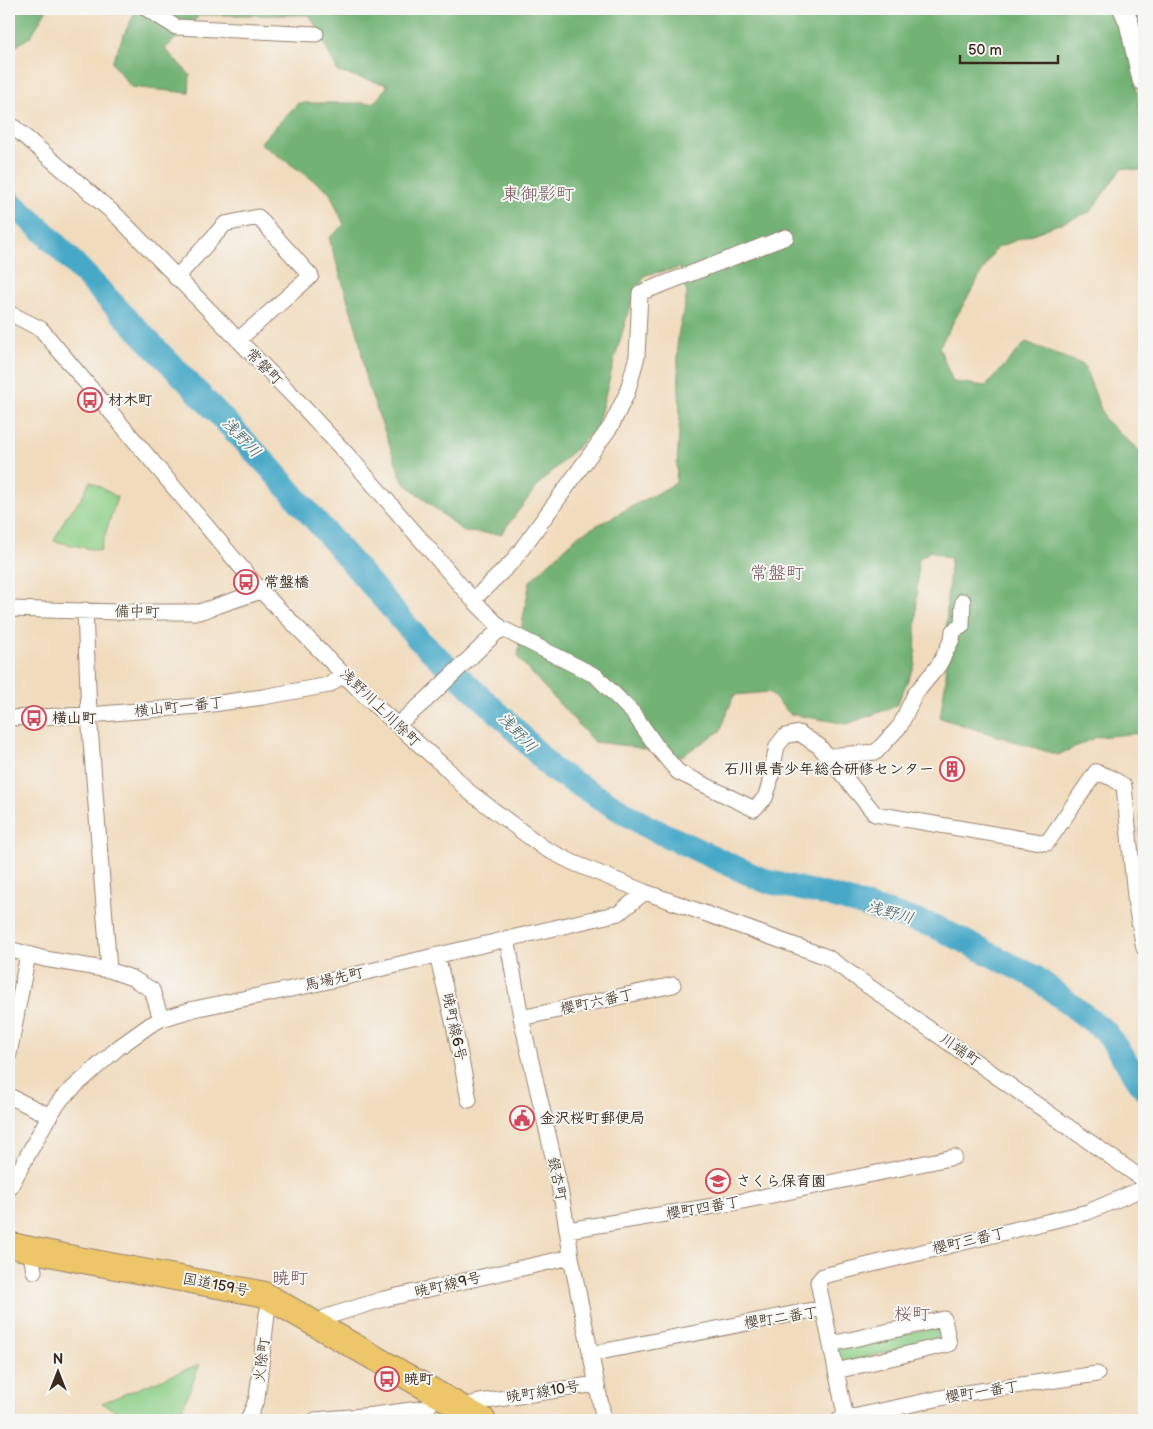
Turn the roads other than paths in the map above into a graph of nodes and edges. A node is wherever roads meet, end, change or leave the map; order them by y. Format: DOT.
graph roads {
  1 [pos="148,9"];
  2 [pos="1123,9"];
  3 [pos="316,34"];
  4 [pos="1144,81"];
  5 [pos="9,123"];
  6 [pos="786,237"];
  7 [pos="176,278"];
  8 [pos="9,312"];
  9 [pos="238,340"];
  10 [pos="262,591"];
  11 [pos="473,600"];
  12 [pos="963,601"];
  13 [pos="9,609"];
  14 [pos="85,610"];
  15 [pos="501,628"];
  16 [pos="344,674"];
  17 [pos="89,715"];
  18 [pos="9,718"];
  19 [pos="397,725"];
  20 [pos="828,757"];
  21 [pos="645,892"];
  22 [pos="767,936"];
  23 [pos="507,938"];
  24 [pos="1144,948"];
  25 [pos="9,949"];
  26 [pos="28,954"];
  27 [pos="437,955"];
  28 [pos="109,970"];
  29 [pos="673,985"];
  30 [pos="521,1018"];
  31 [pos="161,1019"];
  32 [pos="9,1054"];
  33 [pos="9,1096"];
  34 [pos="469,1100"];
  35 [pos="50,1116"];
  36 [pos="954,1156"];
  37 [pos="1144,1182"];
  38 [pos="1144,1188"];
  39 [pos="9,1190"];
  40 [pos="568,1230"];
  41 [pos="24,1255"];
  42 [pos="571,1257"];
  43 [pos="271,1298"];
  44 [pos="823,1308"];
  45 [pos="326,1317"];
  46 [pos="830,1344"];
  47 [pos="590,1354"];
  48 [pos="836,1371"];
  49 [pos="1097,1374"];
  50 [pos="596,1384"];
  51 [pos="452,1406"];
  52 [pos="248,1420"];
  53 [pos="315,1420"];
  54 [pos="483,1420"];
  55 [pos="604,1420"];
  56 [pos="842,1420"];
  1 -- 3 [label="street"];
  2 -- 4 [label="street"];
  5 -- 7 [label="street, 常磐町"];
  6 -- 11 [label="street"];
  7 -- 9 [label="street, 常磐町"];
  7 -- 9 [label="street"];
  8 -- 10 [label="street, 浅野川上川除町"];
  9 -- 11 [label="street, 常磐町"];
  10 -- 14 [label="street, 備中町"];
  10 -- 16 [label="street, 浅野川上川除町"];
  11 -- 15 [label="street, 常磐町"];
  12 -- 20 [label="street"];
  13 -- 14 [label="street, 備中町"];
  14 -- 17 [label="street"];
  15 -- 19 [label="street"];
  15 -- 20 [label="street, 常磐町"];
  16 -- 17 [label="street, 横山町一番丁"];
  16 -- 19 [label="street, 浅野川上川除町"];
  17 -- 18 [label="street, 横山町一番丁"];
  17 -- 28 [label="street"];
  19 -- 21 [label="street, 浅野川上川除町"];
  20 -- 24 [label="street"];
  21 -- 22 [label="street, 浅野川上川除町"];
  21 -- 23 [label="street, 馬場先町"];
  22 -- 37 [label="street, 川端町"];
  23 -- 27 [label="street, 馬場先町"];
  23 -- 30 [label="street, 銀杏町"];
  25 -- 26 [label="street"];
  26 -- 28 [label="street"];
  26 -- 32 [label="street"];
  27 -- 31 [label="street, 馬場先町"];
  27 -- 34 [label="street, 暁町線6号"];
  28 -- 31 [label="street"];
  29 -- 30 [label="street, 櫻町六番丁"];
  30 -- 40 [label="street, 銀杏町"];
  31 -- 35 [label="street, 馬場先町"];
  33 -- 35 [label="street"];
  35 -- 39 [label="street, 馬場先町"];
  36 -- 40 [label="street, 櫻町四番丁"];
  38 -- 44 [label="street, 櫻町三番丁"];
  40 -- 42 [label="street, 銀杏町"];
  41 -- 43 [label="highway, 国道159号"];
  42 -- 45 [label="street, 暁町線9号"];
  42 -- 47 [label="street, 銀杏町"];
  43 -- 51 [label="highway, 国道159号"];
  43 -- 52 [label="street, 火除町"];
  44 -- 46 [label="street, 櫻町二番丁"];
  44 -- 47 [label="street, 櫻町二番丁"];
  46 -- 48 [label="street, 櫻町二番丁"];
  46 -- 48 [label="street"];
  47 -- 50 [label="street, 銀杏町"];
  48 -- 56 [label="street, 櫻町二番丁"];
  49 -- 56 [label="street, 櫻町一番丁"];
  50 -- 51 [label="street, 暁町線10号"];
  50 -- 55 [label="street, 銀杏町"];
  51 -- 53 [label="street"];
  51 -- 54 [label="highway, 国道159号"];
}
